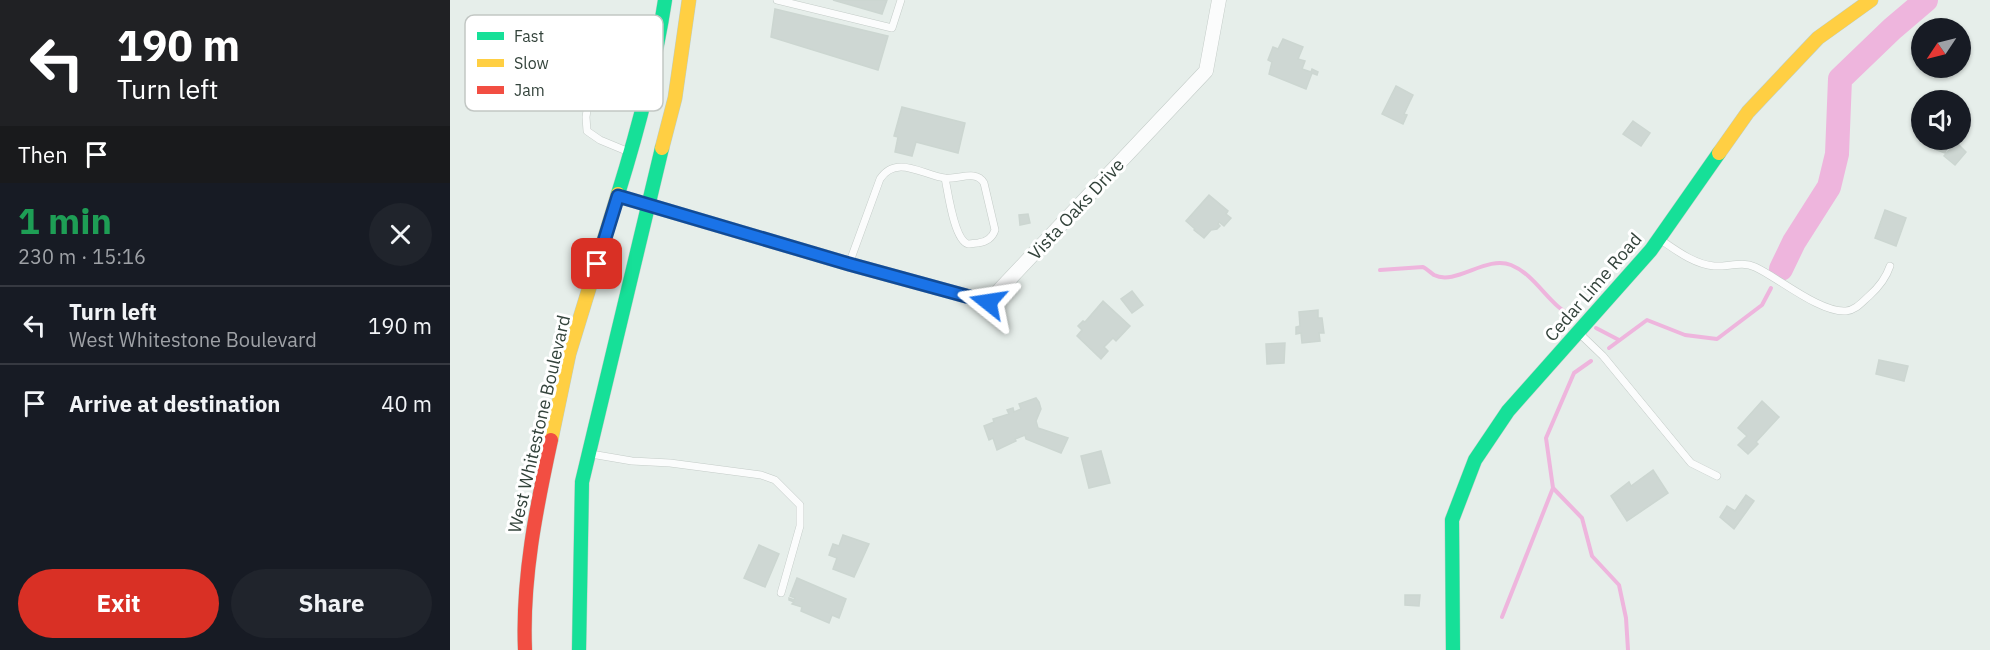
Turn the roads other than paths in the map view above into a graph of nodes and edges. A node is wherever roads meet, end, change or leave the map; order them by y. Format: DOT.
graph roads {
  1 [pos="665,0"];
  2 [pos="689,0"];
  3 [pos="777,0"];
  4 [pos="901,0"];
  5 [pos="1219,0"];
  6 [pos="1871,0"];
  7 [pos="663,15"];
  8 [pos="587,111"];
  9 [pos="642,111"];
  10 [pos="632,153"];
  11 [pos="945,178"];
  12 [pos="618,196"];
  13 [pos="648,204"];
  14 [pos="1659,239"];
  15 [pos="849,264"];
  16 [pos="1890,266"];
  17 [pos="1578,332"];
  18 [pos="588,453"];
  19 [pos="1717,476"];
  20 [pos="782,593"];
  21 [pos="525,650"];
  22 [pos="579,650"];
  23 [pos="1453,650"];
  1 -- 7 [label="main road, West Whitestone Boulevard"];
  2 -- 13 [label="main road"];
  3 -- 4 [label="lane"];
  5 -- 15 [label="street, Vista Oaks Drive"];
  6 -- 14 [label="main road, Cedar Lime Road"];
  8 -- 10 [label="lane"];
  9 -- 10 [label="main road, West Whitestone Boulevard"];
  10 -- 12 [label="main road, West Whitestone Boulevard"];
  11 -- 11 [label="lane"];
  11 -- 15 [label="lane"];
  12 -- 13 [label="street, Vista Oaks Drive"];
  12 -- 21 [label="main road, West Whitestone Boulevard"];
  13 -- 15 [label="street, Vista Oaks Drive"];
  13 -- 18 [label="main road"];
  14 -- 16 [label="lane"];
  14 -- 17 [label="main road, Cedar Lime Road"];
  17 -- 19 [label="lane"];
  17 -- 23 [label="main road, Cedar Lime Road"];
  18 -- 20 [label="lane"];
  18 -- 22 [label="main road"];
}
